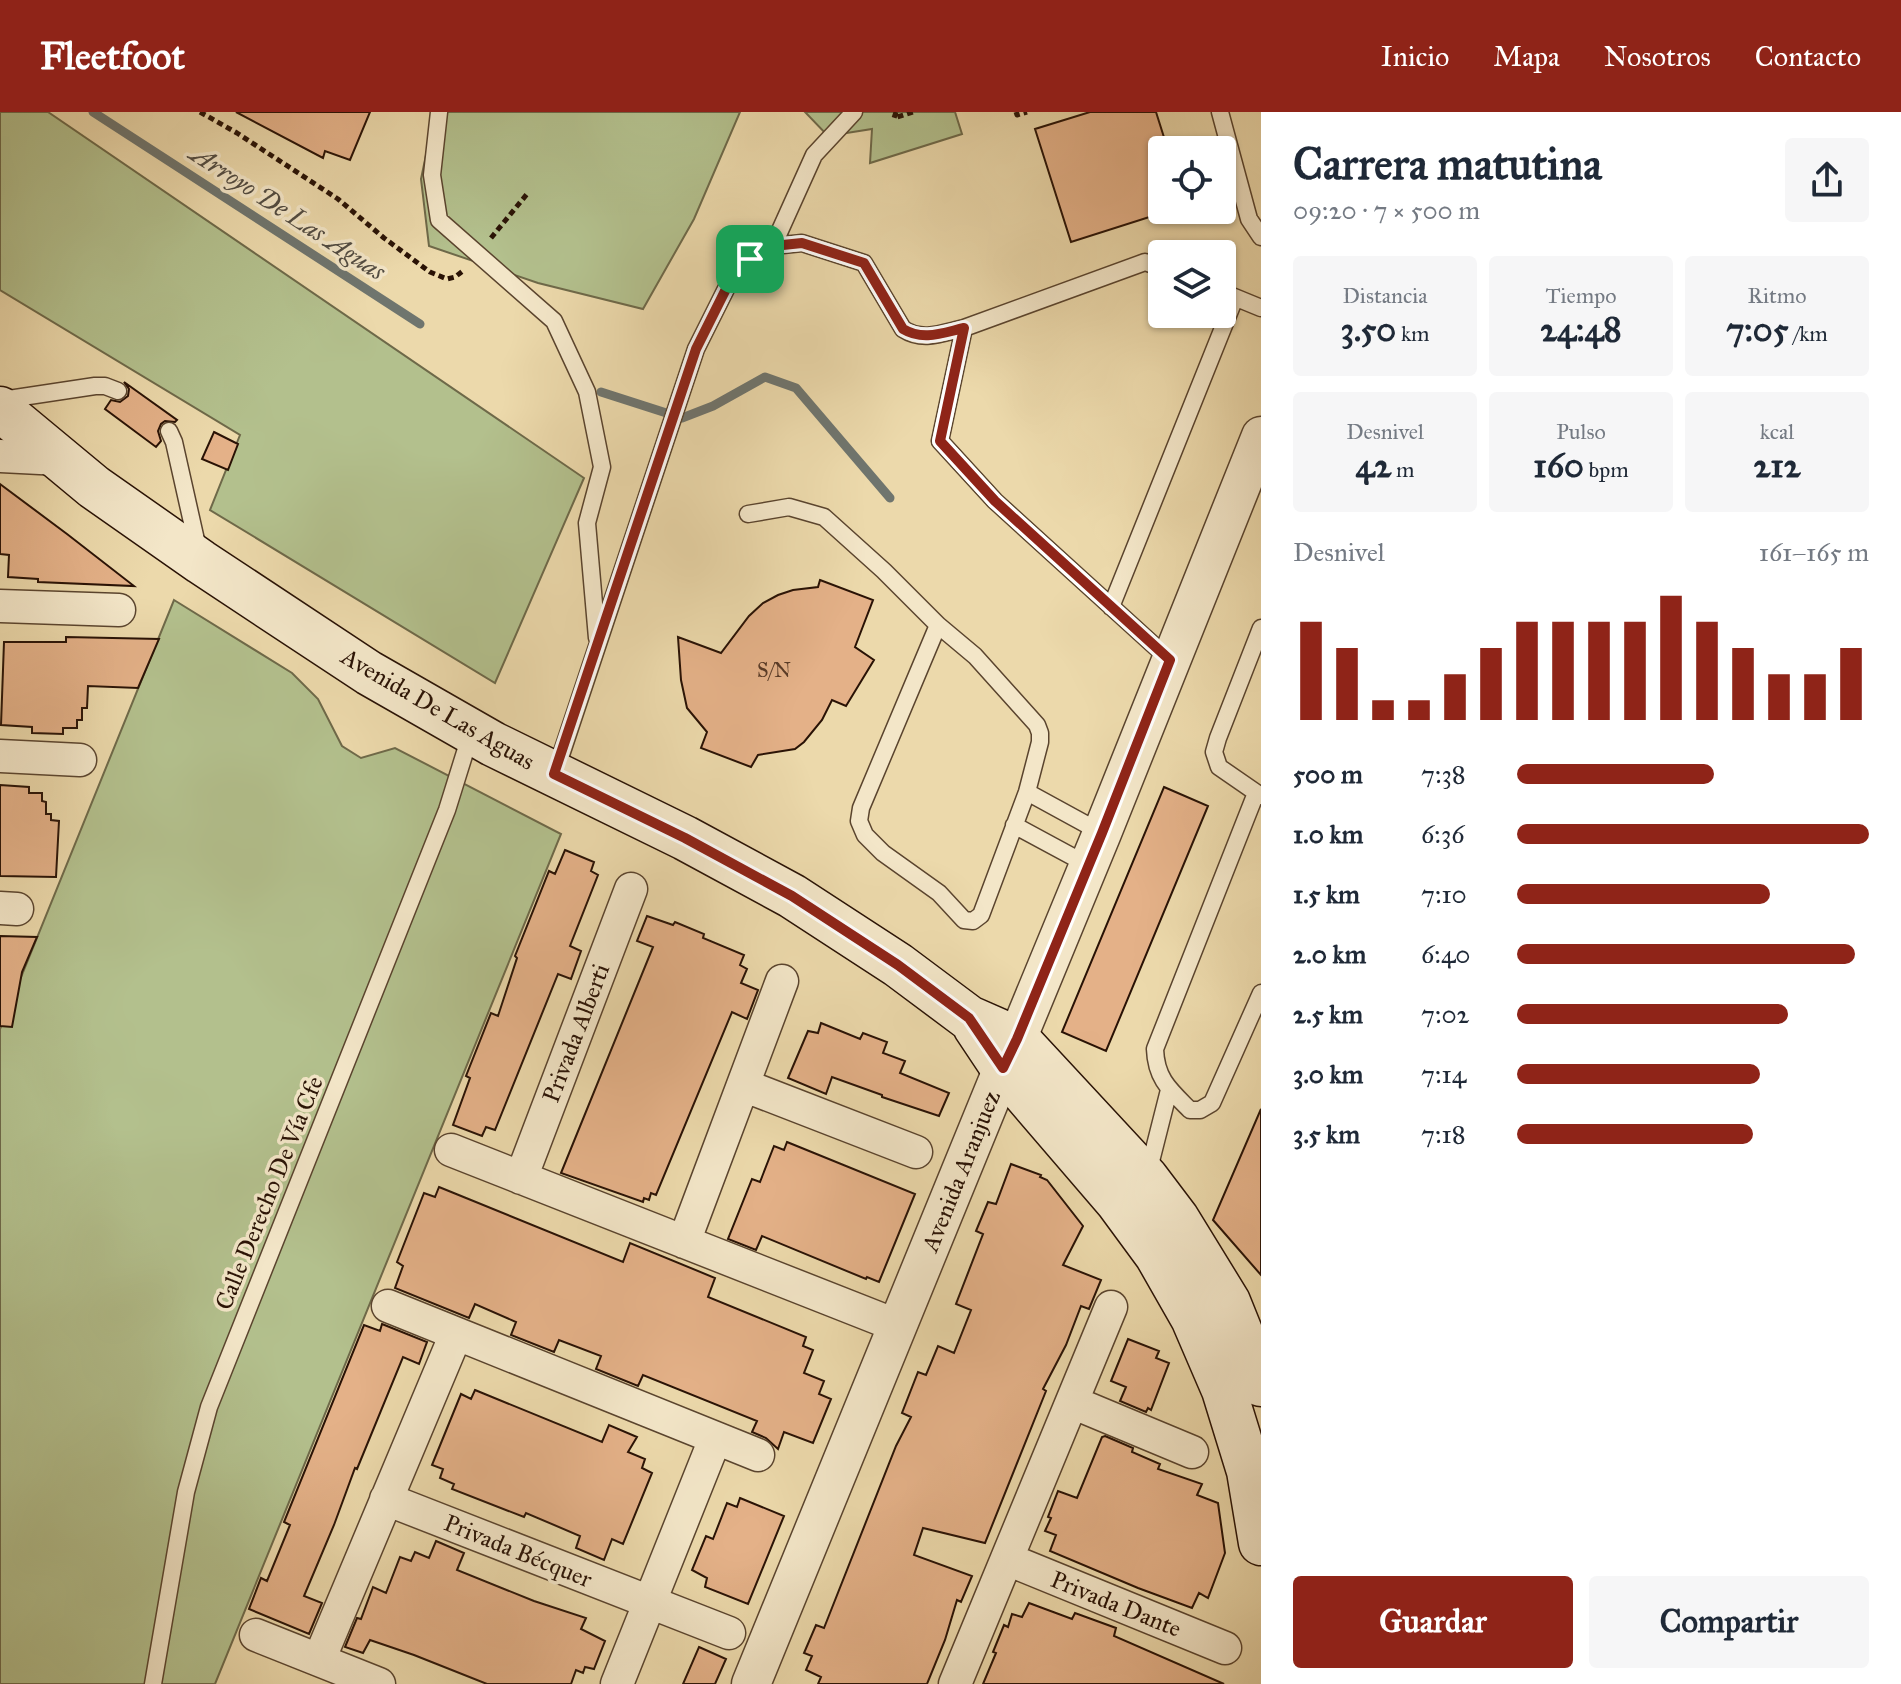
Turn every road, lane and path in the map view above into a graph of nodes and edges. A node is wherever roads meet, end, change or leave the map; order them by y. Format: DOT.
graph roads {
  1 [pos="200,112"];
  2 [pos="439,112"];
  3 [pos="854,112"];
  4 [pos="896,112"];
  5 [pos="913,112"];
  6 [pos="1016,112"];
  7 [pos="1027,112"];
  8 [pos="1220,112"];
  9 [pos="527,194"];
  10 [pos="1261,237"];
  11 [pos="773,246"];
  12 [pos="478,254"];
  13 [pos="1148,263"];
  14 [pos="1236,298"];
  15 [pos="1261,308"];
  16 [pos="964,328"];
  17 [pos="1217,328"];
  18 [pos="118,391"];
  19 [pos="0,400"];
  20 [pos="0,409"];
  21 [pos="169,431"];
  22 [pos="1261,436"];
  23 [pos="0,456"];
  24 [pos="60,459"];
  25 [pos="748,514"];
  26 [pos="201,562"];
  27 [pos="0,606"];
  28 [pos="1111,607"];
  29 [pos="119,610"];
  30 [pos="938,625"];
  31 [pos="1261,628"];
  32 [pos="597,646"];
  33 [pos="1170,660"];
  34 [pos="471,731"];
  35 [pos="0,756"];
  36 [pos="80,760"];
  37 [pos="554,774"];
  38 [pos="1027,792"];
  39 [pos="1258,795"];
  40 [pos="1014,825"];
  41 [pos="1095,849"];
  42 [pos="631,889"];
  43 [pos="782,981"];
  44 [pos="1261,993"];
  45 [pos="1010,1053"];
  46 [pos="743,1085"];
  47 [pos="1169,1090"];
  48 [pos="451,1150"];
  49 [pos="916,1152"];
  50 [pos="521,1178"];
  51 [pos="1146,1178"];
  52 [pos="684,1242"];
  53 [pos="388,1306"];
  54 [pos="1111,1307"];
  55 [pos="898,1326"];
  56 [pos="456,1334"];
  57 [pos="1261,1384"];
  58 [pos="1072,1402"];
  59 [pos="715,1439"];
  60 [pos="1192,1452"];
  61 [pos="758,1455"];
  62 [pos="386,1499"];
  63 [pos="1261,1543"];
  64 [pos="1007,1559"];
  65 [pos="650,1603"];
  66 [pos="729,1633"];
  67 [pos="256,1635"];
  68 [pos="1225,1648"];
  69 [pos="319,1660"];
  70 [pos="153,1684"];
  71 [pos="379,1684"];
  72 [pos="617,1684"];
  73 [pos="751,1684"];
  74 [pos="955,1684"];
  1 -- 12 [label="path"];
  2 -- 12 [label="lane"];
  3 -- 11 [label="lane"];
  4 -- 5 [label="path"];
  6 -- 7 [label="path"];
  8 -- 10 [label="lane"];
  9 -- 12 [label="path"];
  11 -- 16 [label="lane"];
  11 -- 32 [label="lane"];
  12 -- 32 [label="lane"];
  13 -- 16 [label="lane"];
  14 -- 15 [label="lane"];
  16 -- 28 [label="lane"];
  17 -- 28 [label="lane"];
  18 -- 19 [label="lane"];
  20 -- 24 [label="main road, Avenida De Las Aguas"];
  21 -- 26 [label="lane"];
  22 -- 33 [label="street, Avenida Aranjuez"];
  23 -- 24 [label="street"];
  24 -- 26 [label="main road, Avenida De Las Aguas"];
  25 -- 30 [label="lane"];
  26 -- 34 [label="main road, Avenida De Las Aguas"];
  27 -- 29 [label="street"];
  28 -- 33 [label="lane"];
  30 -- 38 [label="lane"];
  30 -- 40 [label="lane"];
  31 -- 39 [label="lane"];
  32 -- 37 [label="lane"];
  33 -- 41 [label="street, Avenida Aranjuez"];
  34 -- 37 [label="main road, Avenida De Las Aguas"];
  34 -- 70 [label="lane, Calle Derecho De Vía Cfe"];
  35 -- 36 [label="street"];
  37 -- 45 [label="main road, Avenida De Las Aguas"];
  38 -- 40 [label="lane"];
  38 -- 41 [label="lane"];
  39 -- 47 [label="lane"];
  40 -- 41 [label="lane"];
  41 -- 45 [label="street, Avenida Aranjuez"];
  42 -- 50 [label="street, Privada Alberti"];
  43 -- 46 [label="street"];
  44 -- 47 [label="lane"];
  45 -- 51 [label="main road, Avenida De Las Aguas"];
  45 -- 55 [label="street, Avenida Aranjuez"];
  45 -- 63 [label="main road, Avenida De Las Aguas"];
  46 -- 49 [label="street"];
  46 -- 52 [label="street"];
  47 -- 51 [label="lane"];
  48 -- 50 [label="street"];
  50 -- 52 [label="street"];
  51 -- 57 [label="main road, Avenida De Las Aguas"];
  52 -- 55 [label="street"];
  53 -- 56 [label="street"];
  54 -- 58 [label="street"];
  55 -- 73 [label="street, Avenida Aranjuez"];
  56 -- 59 [label="street"];
  56 -- 62 [label="street"];
  58 -- 60 [label="street"];
  58 -- 64 [label="street"];
  59 -- 61 [label="street"];
  59 -- 65 [label="street"];
  62 -- 65 [label="street, Privada Bécquer"];
  62 -- 69 [label="street"];
  64 -- 68 [label="street, Privada Dante"];
  64 -- 74 [label="street"];
  65 -- 66 [label="street, Privada Bécquer"];
  65 -- 72 [label="street"];
  67 -- 69 [label="street"];
  69 -- 71 [label="street"];
}
